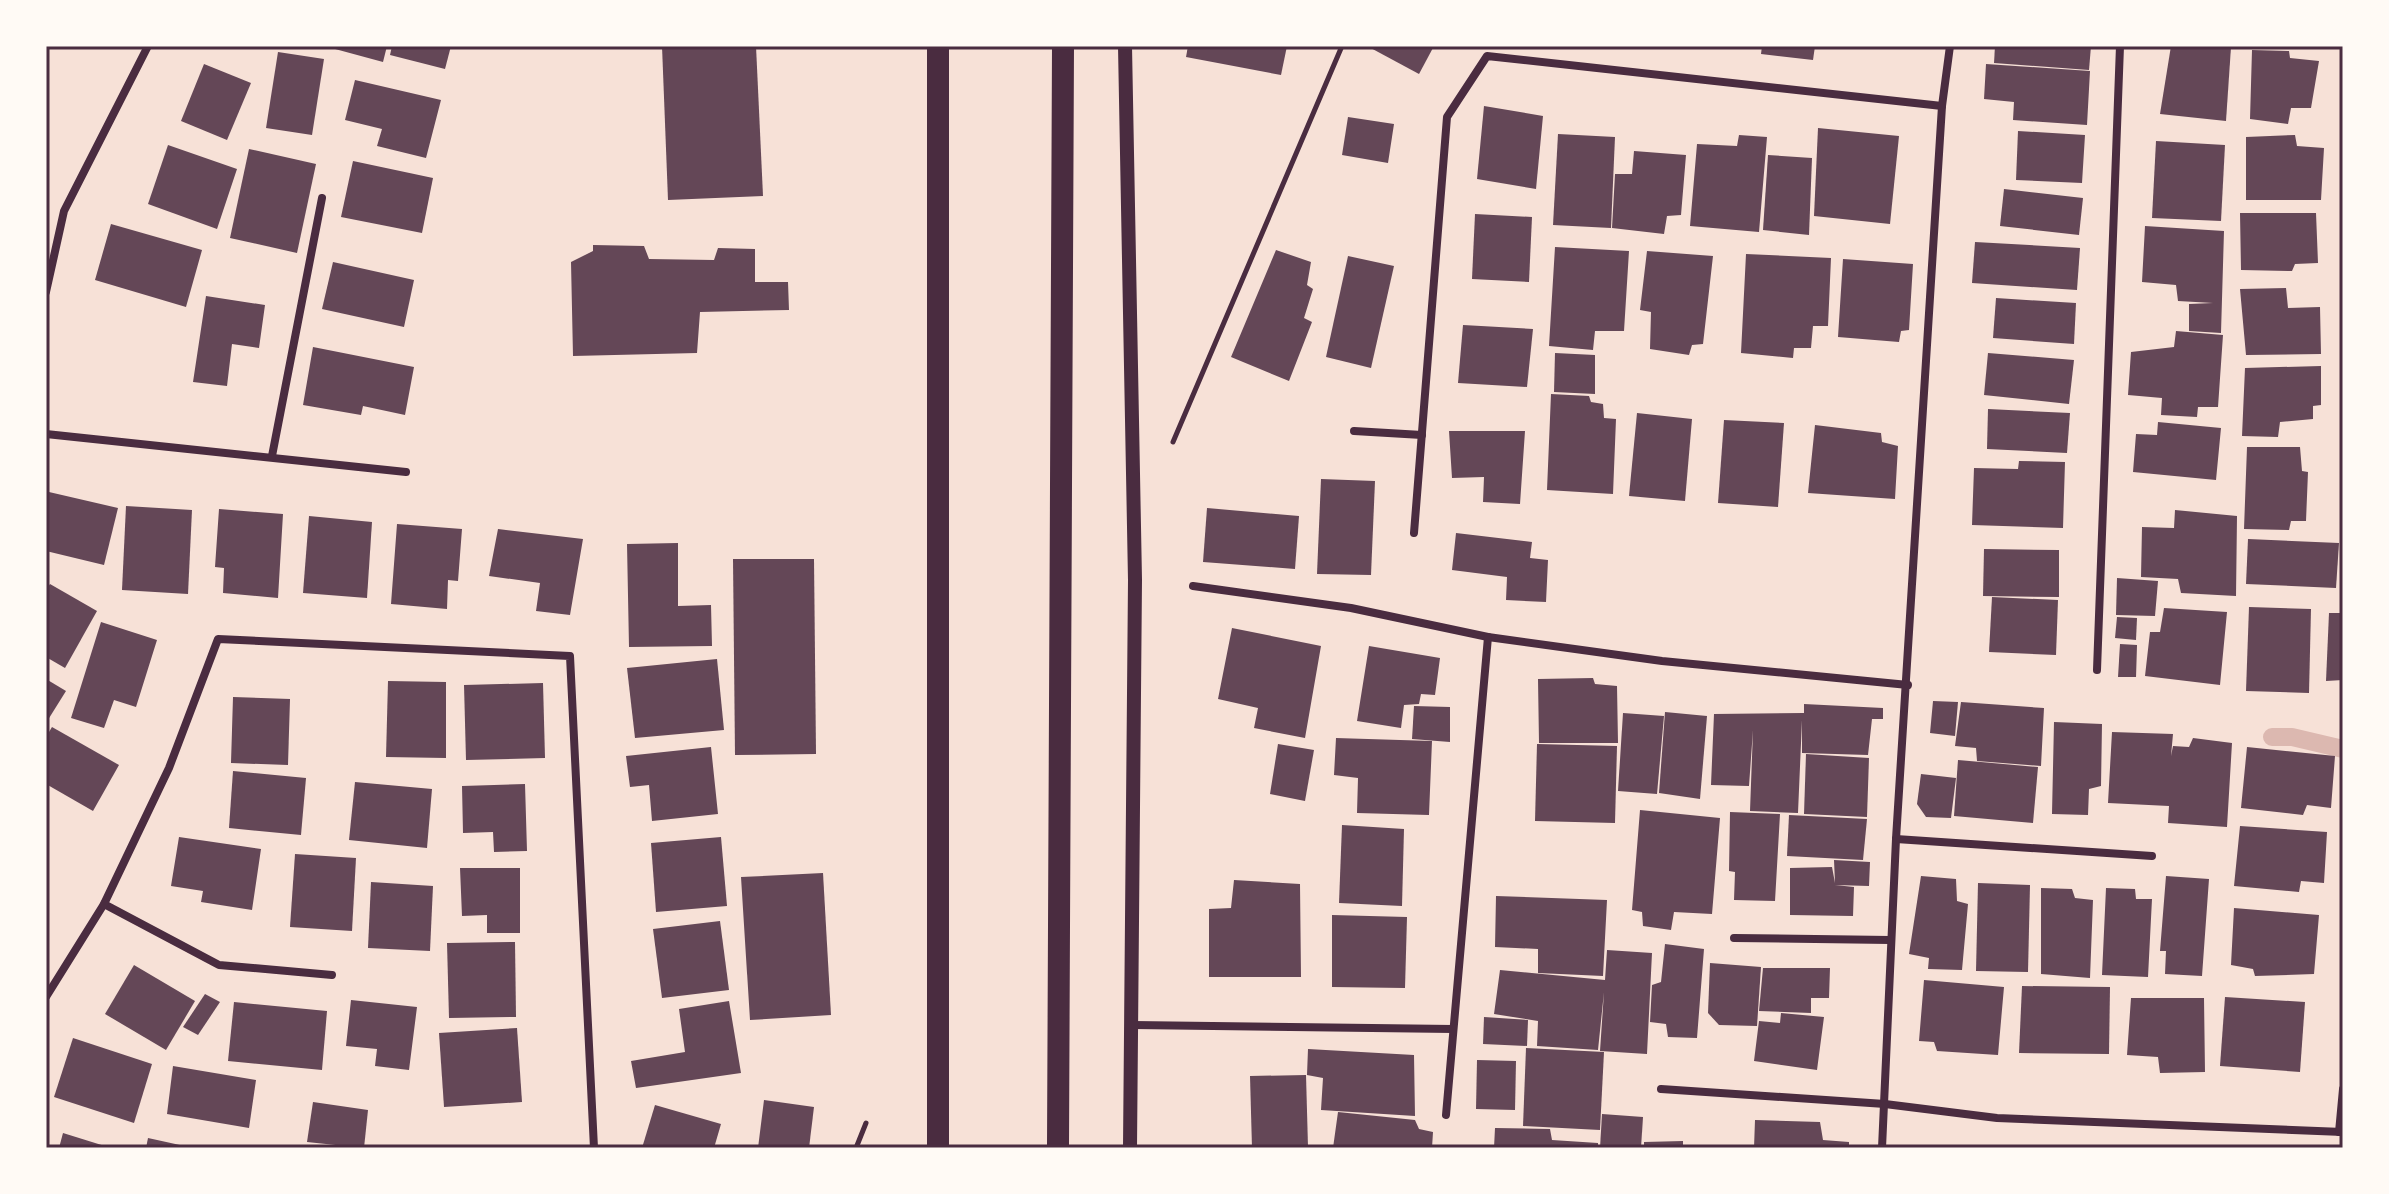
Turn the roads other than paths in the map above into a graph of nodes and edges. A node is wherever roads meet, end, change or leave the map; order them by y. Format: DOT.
graph roads {
  1 [pos="148,46"];
  2 [pos="938,46"];
  3 [pos="1063,46"];
  4 [pos="1125,46"];
  5 [pos="1950,46"];
  6 [pos="2120,46"];
  7 [pos="1942,106"];
  8 [pos="322,198"];
  9 [pos="46,292"];
  10 [pos="1354,431"];
  11 [pos="46,434"];
  12 [pos="1422,435"];
  13 [pos="272,456"];
  14 [pos="406,472"];
  15 [pos="1414,533"];
  16 [pos="1193,586"];
  17 [pos="1488,637"];
  18 [pos="2097,670"];
  19 [pos="1908,685"];
  20 [pos="1896,839"];
  21 [pos="2152,856"];
  22 [pos="104,904"];
  23 [pos="1734,938"];
  24 [pos="1890,940"];
  25 [pos="332,975"];
  26 [pos="46,997"];
  27 [pos="1133,1025"];
  28 [pos="1453,1029"];
  29 [pos="1661,1089"];
  30 [pos="2343,1089"];
  31 [pos="1885,1104"];
  32 [pos="1446,1115"];
  33 [pos="2341,1132"];
  34 [pos="594,1148"];
  35 [pos="938,1148"];
  36 [pos="1058,1148"];
  37 [pos="1130,1148"];
  38 [pos="1882,1148"];
  1 -- 9 [label="street"];
  2 -- 35 [label="highway"];
  3 -- 36 [label="highway"];
  4 -- 27 [label="street"];
  5 -- 7 [label="street"];
  6 -- 18 [label="street"];
  7 -- 12 [label="street"];
  7 -- 19 [label="street"];
  8 -- 13 [label="street"];
  10 -- 12 [label="street"];
  11 -- 13 [label="street"];
  12 -- 15 [label="street"];
  13 -- 14 [label="street"];
  16 -- 17 [label="street"];
  17 -- 19 [label="street"];
  17 -- 28 [label="street"];
  19 -- 20 [label="street"];
  20 -- 21 [label="street"];
  20 -- 24 [label="street"];
  22 -- 25 [label="street"];
  22 -- 26 [label="street"];
  22 -- 34 [label="street"];
  23 -- 24 [label="street"];
  24 -- 31 [label="street"];
  27 -- 28 [label="street"];
  27 -- 37 [label="street"];
  28 -- 32 [label="street"];
  29 -- 31 [label="street"];
  30 -- 33 [label="street"];
  31 -- 33 [label="street"];
  31 -- 38 [label="street"];
}
